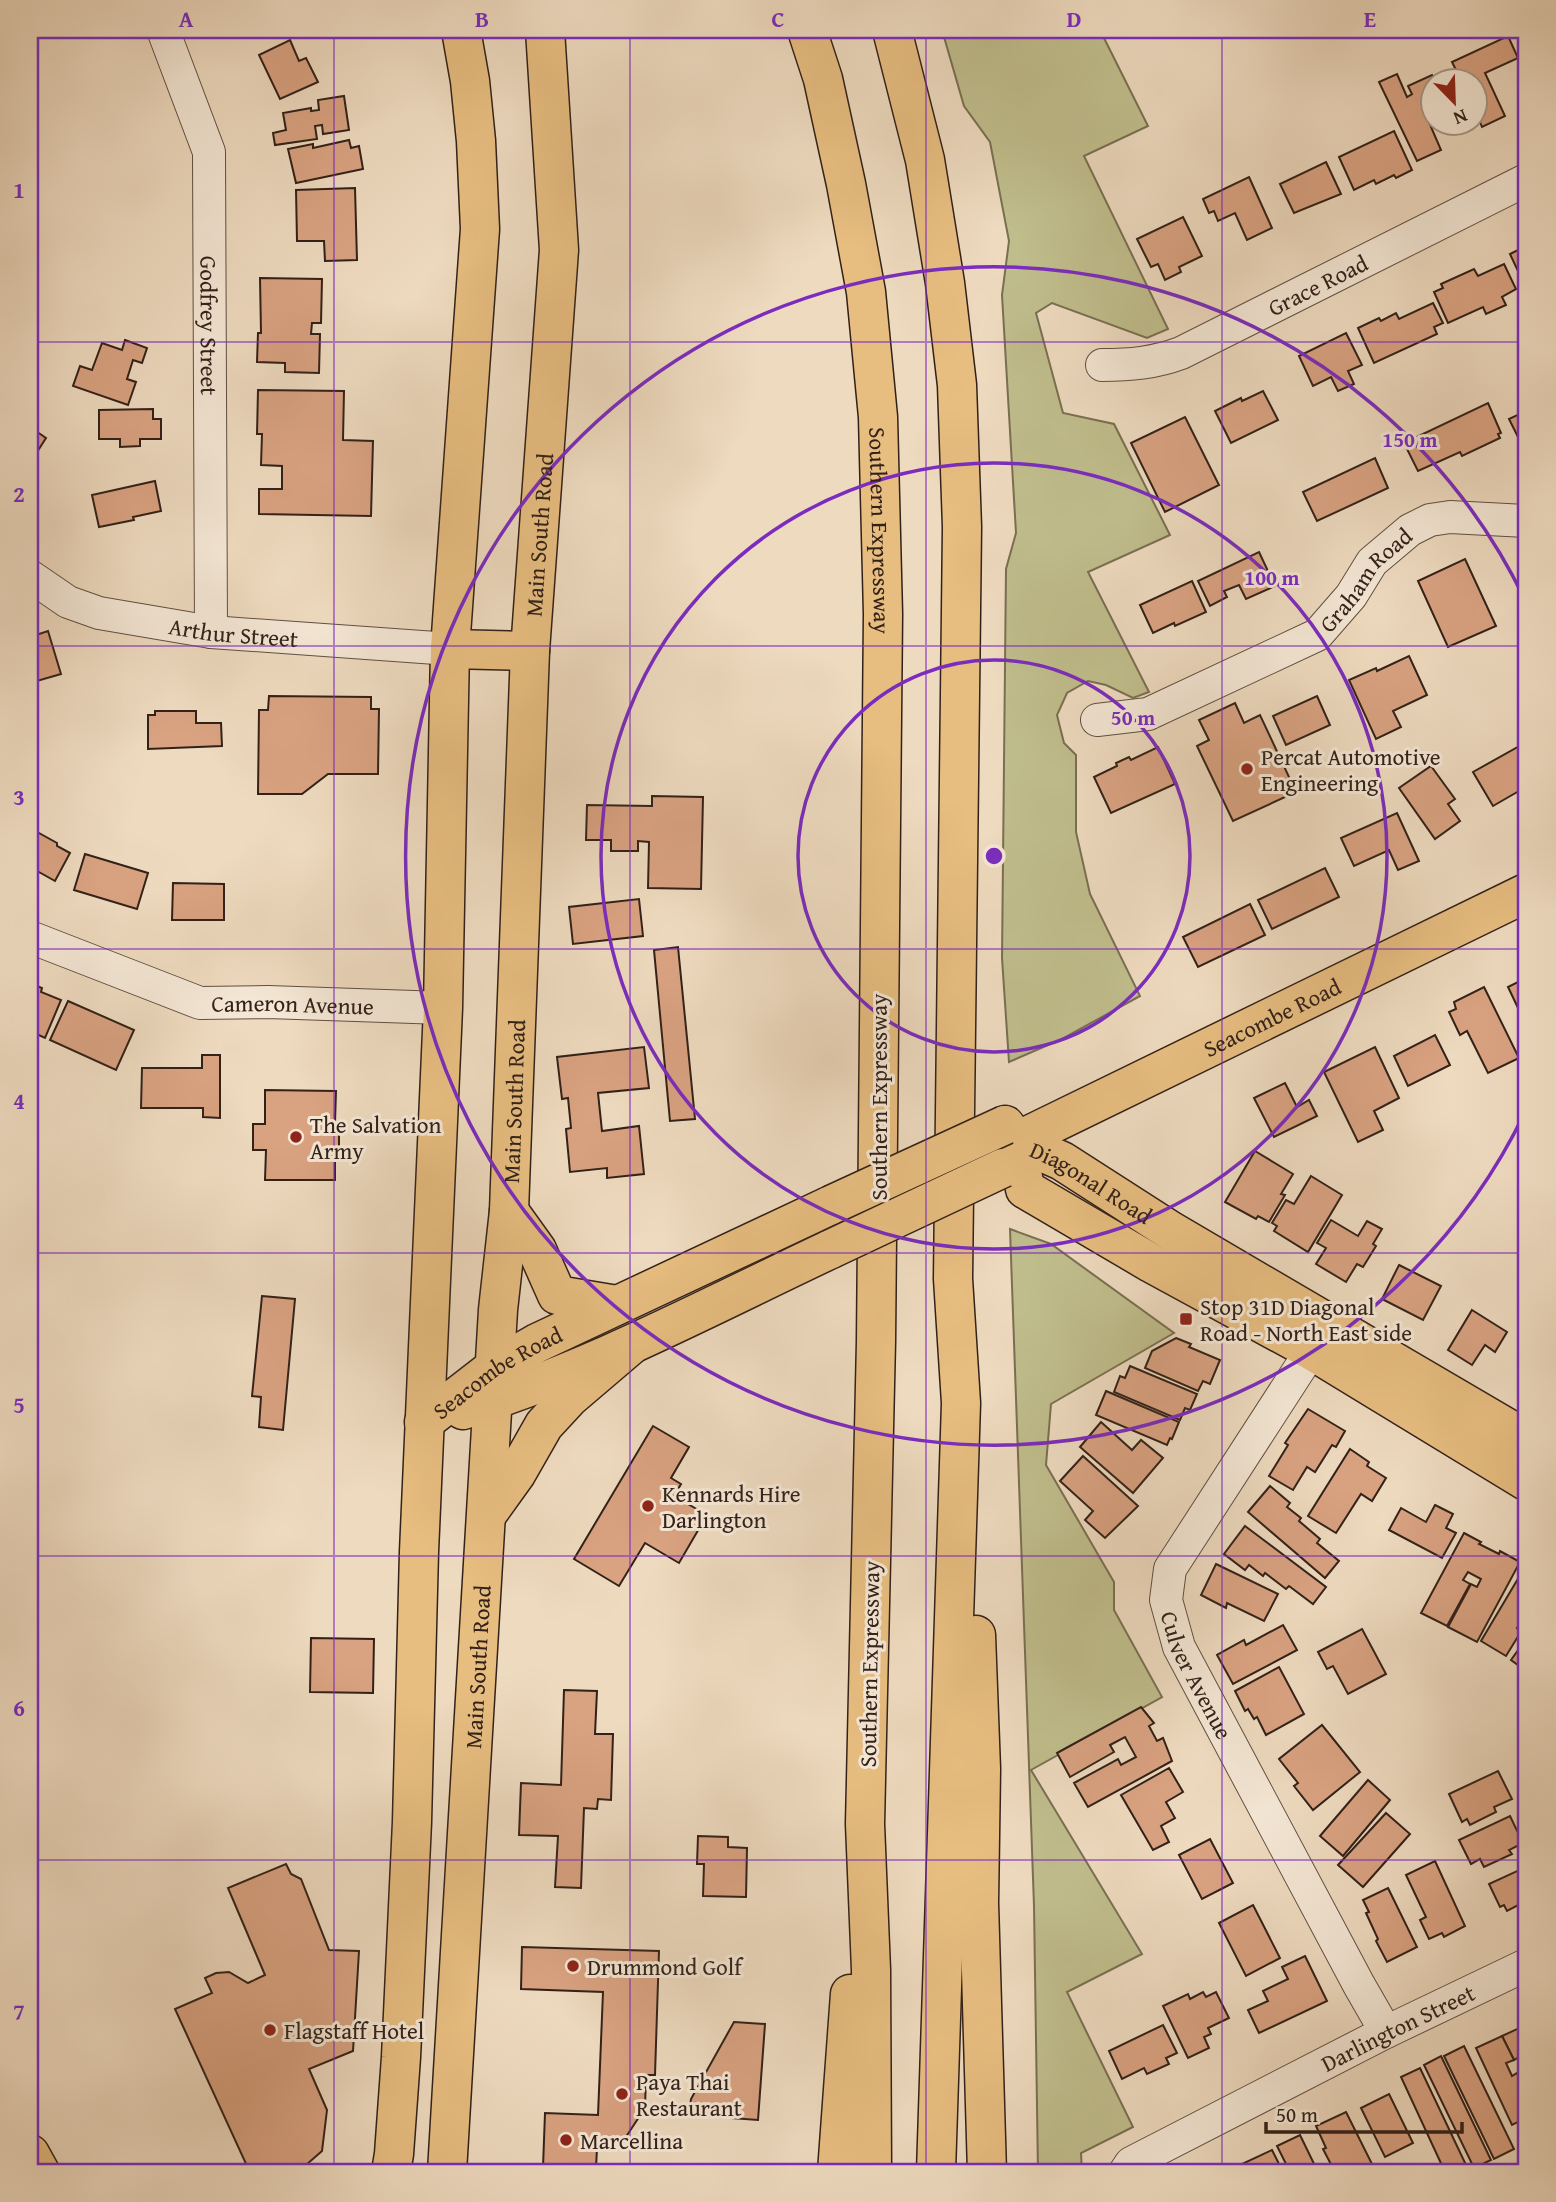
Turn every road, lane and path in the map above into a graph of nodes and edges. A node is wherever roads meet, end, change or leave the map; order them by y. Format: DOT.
graph roads {
  1 [pos="163,30"];
  2 [pos="461,30"];
  3 [pos="545,30"];
  4 [pos="807,30"];
  5 [pos="892,30"];
  6 [pos="1526,180"];
  7 [pos="1102,365"];
  8 [pos="1526,521"];
  9 [pos="30,576"];
  10 [pos="211,632"];
  11 [pos="450,649"];
  12 [pos="530,651"];
  13 [pos="1097,720"];
  14 [pos="1526,893"];
  15 [pos="30,937"];
  16 [pos="443,1008"];
  17 [pos="1008,1144"];
  18 [pos="509,1211"];
  19 [pos="617,1305"];
  20 [pos="1320,1337"];
  21 [pos="630,1346"];
  22 [pos="494,1384"];
  23 [pos="961,1402"];
  24 [pos="424,1422"];
  25 [pos="1526,1439"];
  26 [pos="1524,1475"];
  27 [pos="488,1513"];
  28 [pos="865,1825"];
  29 [pos="1526,1965"];
  30 [pos="1386,2032"];
  31 [pos="30,2154"];
  32 [pos="40,2172"];
  33 [pos="391,2172"];
  34 [pos="447,2172"];
  35 [pos="837,2172"];
  36 [pos="872,2172"];
  37 [pos="936,2172"];
  38 [pos="987,2172"];
  39 [pos="1125,2172"];
  1 -- 10 [label="street, Godfrey Street"];
  2 -- 11 [label="main road"];
  3 -- 12 [label="main road, Main South Road"];
  4 -- 28 [label="main road, Southern Expressway"];
  5 -- 23 [label="main road"];
  6 -- 7 [label="street, Grace Road"];
  8 -- 13 [label="street, Graham Road"];
  9 -- 10 [label="street, Arthur Street"];
  10 -- 11 [label="street, Arthur Street"];
  11 -- 12 [label="main road"];
  11 -- 16 [label="main road"];
  12 -- 18 [label="main road, Main South Road"];
  14 -- 17 [label="main road, Seacombe Road"];
  15 -- 16 [label="street, Cameron Avenue"];
  16 -- 24 [label="main road"];
  17 -- 19 [label="main road, Seacombe Road, bridge"];
  17 -- 20 [label="main road, Diagonal Road"];
  17 -- 21 [label="main road, Seacombe Road, bridge"];
  18 -- 19 [label="main road"];
  18 -- 22 [label="main road, Main South Road"];
  19 -- 22 [label="main road, Seacombe Road"];
  20 -- 25 [label="main road, Diagonal Road"];
  20 -- 26 [label="main road, Diagonal Road"];
  20 -- 30 [label="street, Culver Avenue"];
  21 -- 22 [label="main road, Seacombe Road"];
  21 -- 27 [label="main road"];
  22 -- 24 [label="main road, Seacombe Road"];
  22 -- 27 [label="main road, Main South Road"];
  23 -- 37 [label="main road"];
  23 -- 38 [label="main road"];
  24 -- 33 [label="main road"];
  27 -- 34 [label="main road, Main South Road"];
  28 -- 35 [label="main road"];
  28 -- 36 [label="main road, Southern Expressway"];
  29 -- 30 [label="street, Darlington Street"];
  30 -- 39 [label="street, Darlington Street"];
  31 -- 32 [label="main road"];
}
